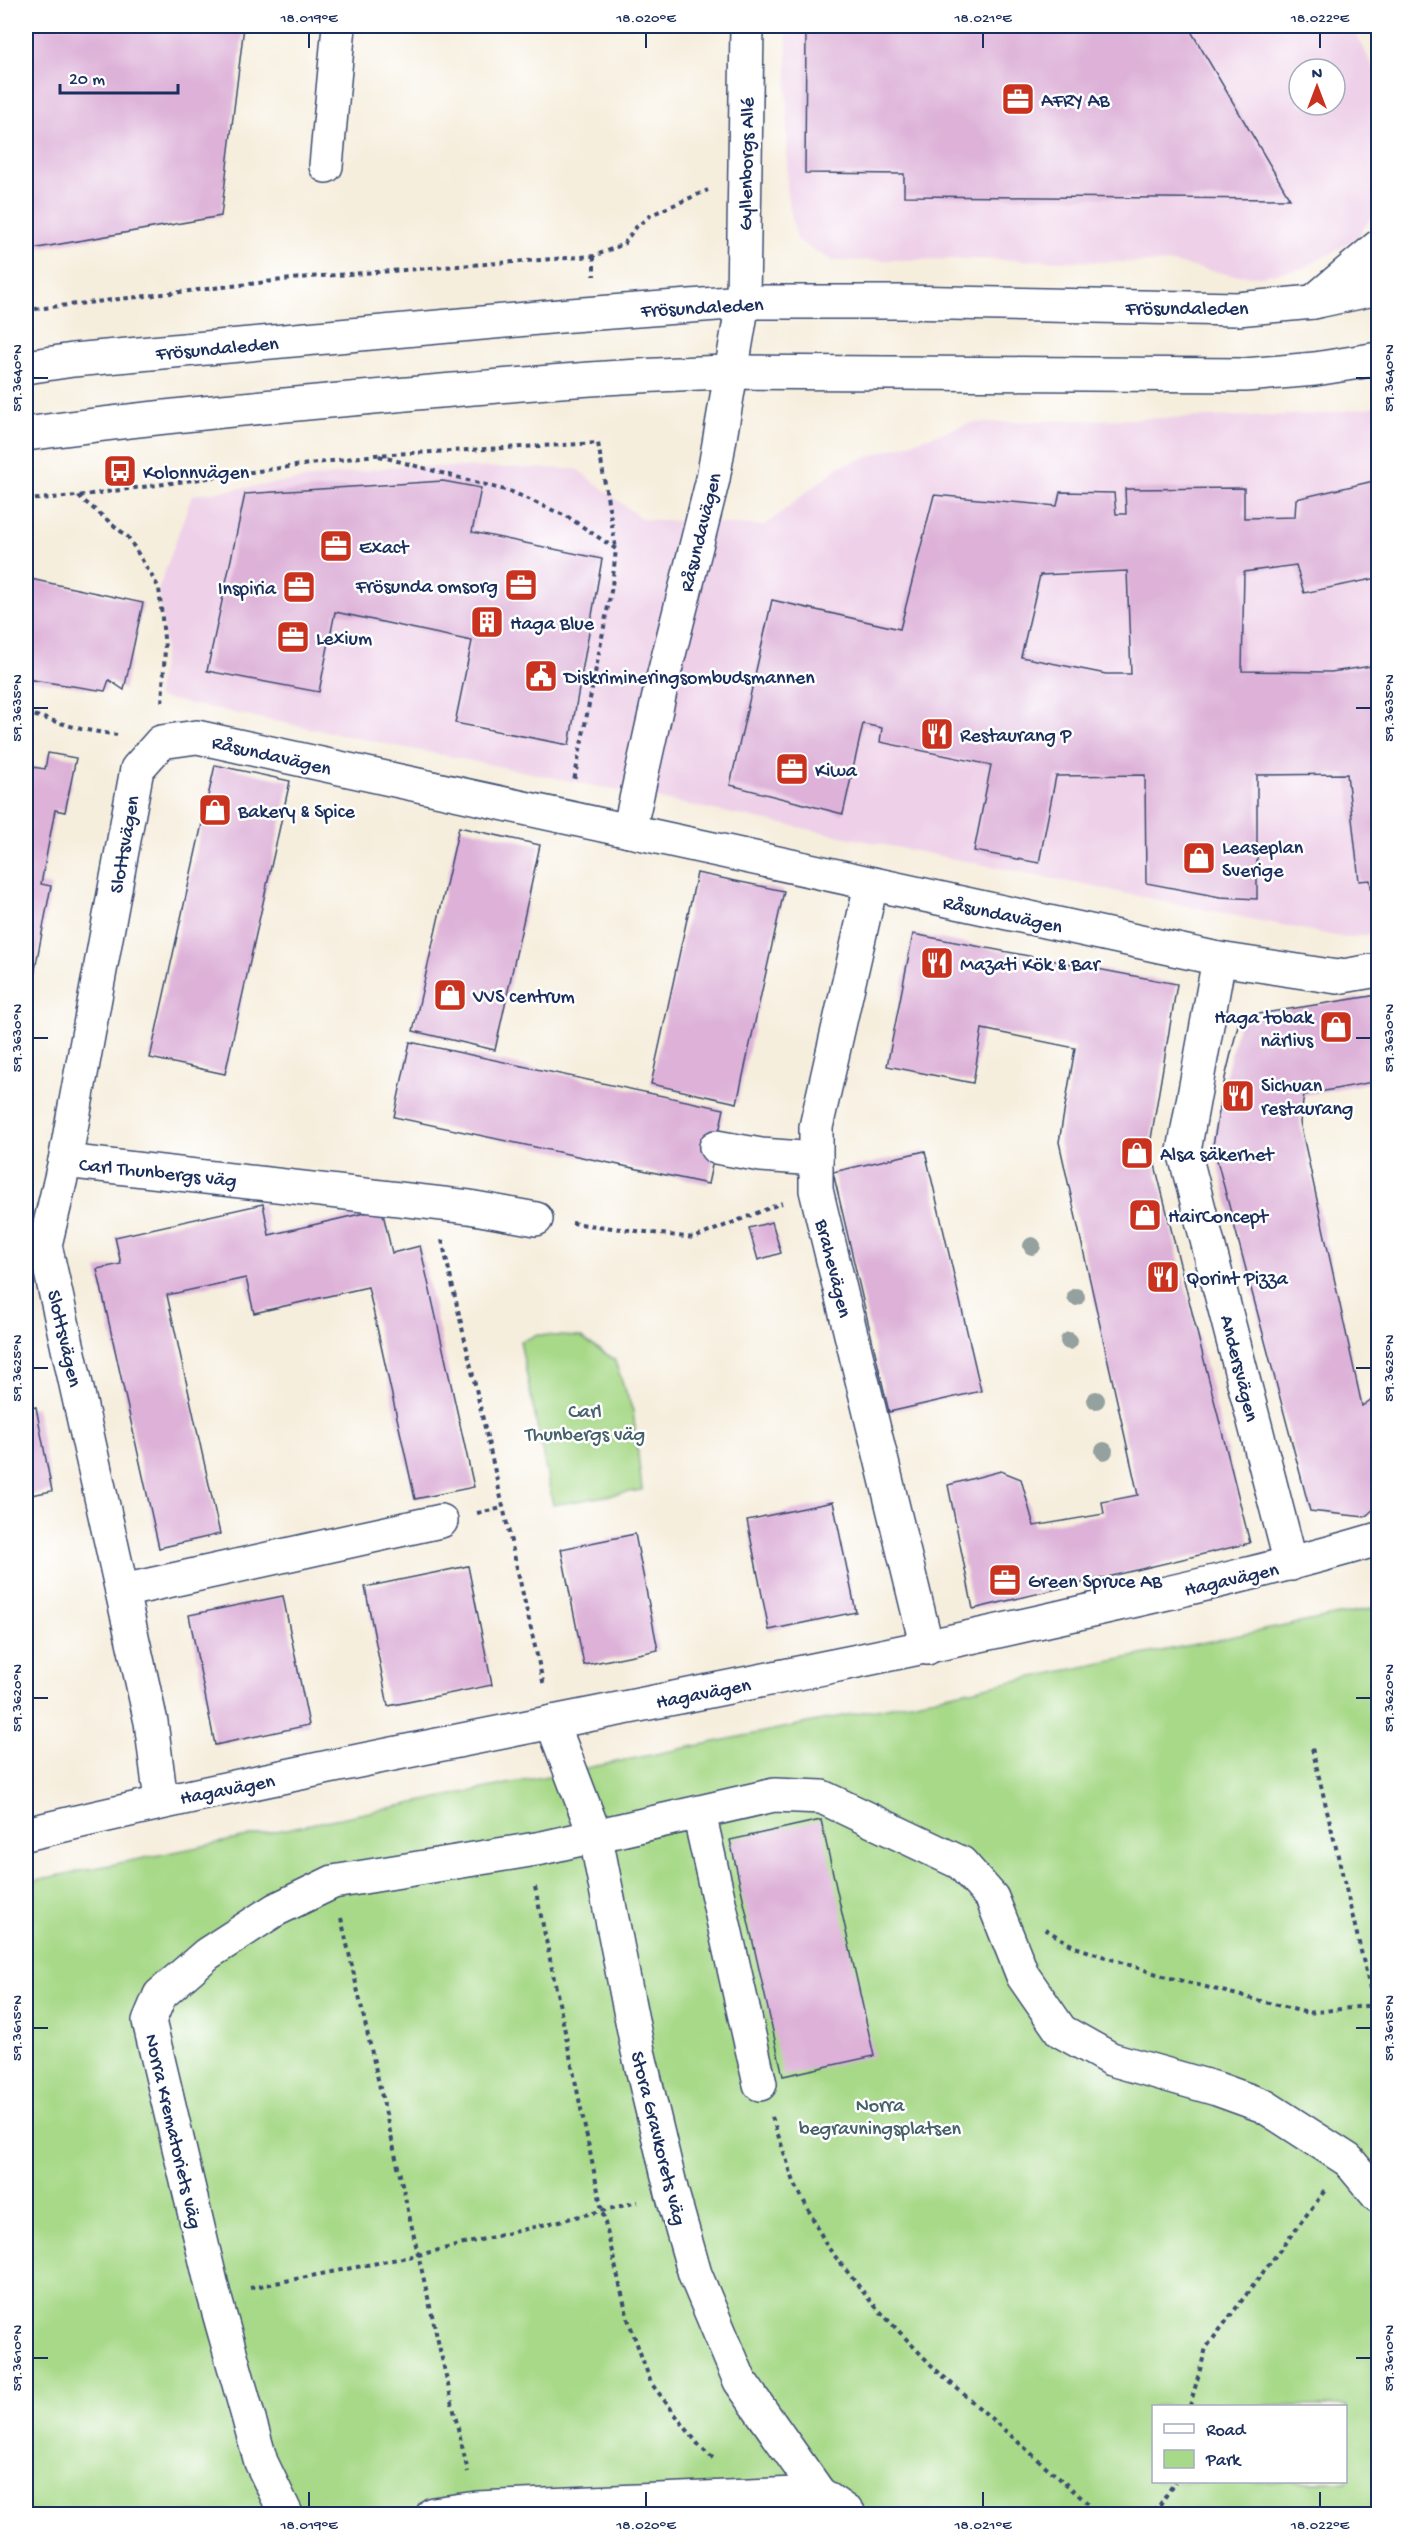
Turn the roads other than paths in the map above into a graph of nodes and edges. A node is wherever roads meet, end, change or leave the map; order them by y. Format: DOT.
graph roads {
  1 [pos="339,26"];
  2 [pos="747,26"];
  3 [pos="326,166"];
  4 [pos="1378,248"];
  5 [pos="1378,288"];
  6 [pos="743,302"];
  7 [pos="1313,302"];
  8 [pos="1378,359"];
  9 [pos="26,367"];
  10 [pos="732,372"];
  11 [pos="26,434"];
  12 [pos="161,742"];
  13 [pos="629,831"];
  14 [pos="871,885"];
  15 [pos="1220,959"];
  16 [pos="1378,970"];
  17 [pos="716,1147"];
  18 [pos="65,1161"];
  19 [pos="816,1174"];
  20 [pos="536,1219"];
  21 [pos="35,1247"];
  22 [pos="441,1521"];
  23 [pos="1378,1539"];
  24 [pos="1291,1564"];
  25 [pos="122,1592"];
  26 [pos="927,1648"];
  27 [pos="552,1722"];
  28 [pos="161,1801"];
  29 [pos="699,1813"];
  30 [pos="26,1834"];
  31 [pos="596,1838"];
  32 [pos="760,2084"];
  33 [pos="1378,2196"];
  34 [pos="819,2493"];
  35 [pos="286,2514"];
  36 [pos="433,2514"];
  37 [pos="849,2514"];
  1 -- 3 [label="main road"];
  2 -- 6 [label="main road, Gyllenborgs Allé"];
  4 -- 7 [label="main road"];
  5 -- 7 [label="main road, Frösundaleden"];
  6 -- 7 [label="main road, Frösundaleden"];
  6 -- 9 [label="main road, Frösundaleden"];
  6 -- 10 [label="main road, Råsundavägen"];
  8 -- 10 [label="main road"];
  10 -- 11 [label="main road"];
  10 -- 13 [label="main road, Råsundavägen"];
  12 -- 13 [label="main road, Råsundavägen"];
  12 -- 18 [label="main road, Slottsvägen"];
  13 -- 14 [label="main road, Råsundavägen"];
  14 -- 15 [label="main road, Råsundavägen"];
  14 -- 19 [label="main road, Brahevägen"];
  15 -- 16 [label="main road, Råsundavägen"];
  15 -- 24 [label="main road, Andersvägen"];
  17 -- 19 [label="main road"];
  18 -- 20 [label="main road, Carl Thunbergs väg"];
  18 -- 21 [label="main road, Slottsvägen"];
  19 -- 26 [label="main road, Brahevägen"];
  21 -- 25 [label="main road, Slottsvägen"];
  22 -- 25 [label="main road"];
  23 -- 24 [label="main road, Hagavägen"];
  24 -- 26 [label="main road, Hagavägen"];
  25 -- 28 [label="main road, Slottsvägen"];
  26 -- 27 [label="main road, Hagavägen"];
  27 -- 28 [label="main road, Hagavägen"];
  27 -- 31 [label="main road, Stora Gravkorets väg"];
  28 -- 30 [label="main road, Hagavägen"];
  29 -- 31 [label="main road, Norra Krematoriets väg"];
  29 -- 32 [label="main road"];
  29 -- 33 [label="main road, Norra Krematoriets väg"];
  31 -- 34 [label="main road, Stora Gravkorets väg"];
  31 -- 35 [label="main road, Norra Krematoriets väg"];
  34 -- 36 [label="main road"];
  34 -- 37 [label="main road, Stora Gravkorets väg"];
}
